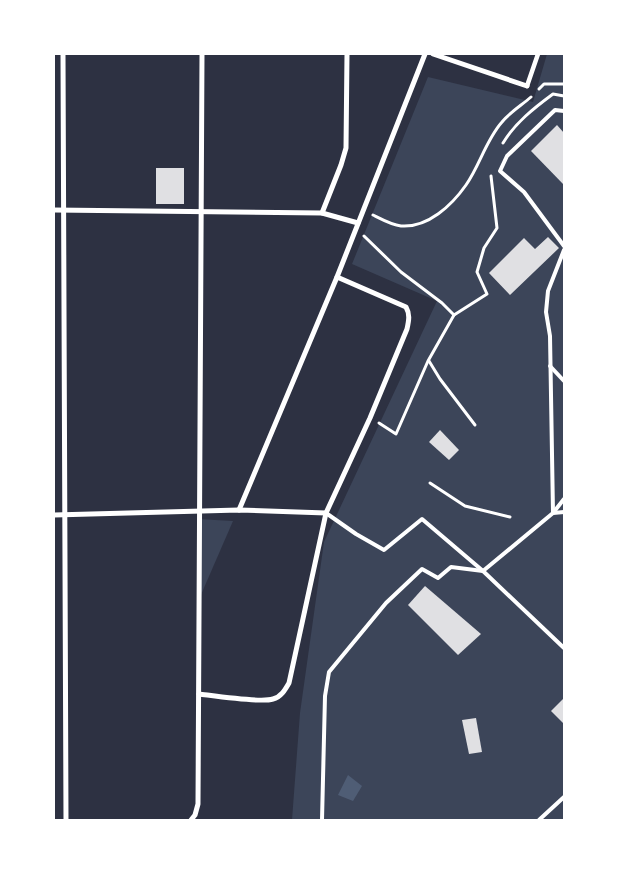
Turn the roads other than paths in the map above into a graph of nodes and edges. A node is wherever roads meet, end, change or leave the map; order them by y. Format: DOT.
graph roads {
  1 [pos="63,54"];
  2 [pos="202,54"];
  3 [pos="347,54"];
  4 [pos="425,54"];
  5 [pos="433,54"];
  6 [pos="538,54"];
  7 [pos="527,86"];
  8 [pos="564,112"];
  9 [pos="54,210"];
  10 [pos="63,210"];
  11 [pos="201,212"];
  12 [pos="322,213"];
  13 [pos="358,222"];
  14 [pos="564,246"];
  15 [pos="564,250"];
  16 [pos="337,277"];
  17 [pos="550,366"];
  18 [pos="564,381"];
  19 [pos="564,499"];
  20 [pos="239,510"];
  21 [pos="200,512"];
  22 [pos="553,512"];
  23 [pos="564,512"];
  24 [pos="326,513"];
  25 [pos="54,515"];
  26 [pos="64,515"];
  27 [pos="483,570"];
  28 [pos="564,648"];
  29 [pos="199,694"];
  30 [pos="564,797"];
  31 [pos="66,820"];
  32 [pos="191,820"];
  33 [pos="322,820"];
  34 [pos="539,820"];
  1 -- 10 [label="street"];
  2 -- 11 [label="street"];
  3 -- 12 [label="street"];
  4 -- 13 [label="street"];
  5 -- 7 [label="street"];
  6 -- 7 [label="street"];
  8 -- 14 [label="lane"];
  9 -- 10 [label="street"];
  10 -- 11 [label="street"];
  10 -- 26 [label="street"];
  11 -- 12 [label="street"];
  11 -- 21 [label="street"];
  12 -- 13 [label="street"];
  13 -- 16 [label="street"];
  15 -- 17 [label="lane"];
  16 -- 20 [label="street"];
  16 -- 24 [label="street"];
  17 -- 18 [label="lane"];
  17 -- 22 [label="lane"];
  19 -- 22 [label="lane"];
  20 -- 21 [label="street"];
  20 -- 24 [label="street"];
  21 -- 26 [label="street"];
  21 -- 29 [label="street"];
  22 -- 23 [label="lane"];
  22 -- 27 [label="lane"];
  24 -- 27 [label="lane"];
  24 -- 29 [label="street"];
  25 -- 26 [label="street"];
  26 -- 31 [label="street"];
  27 -- 28 [label="lane"];
  27 -- 33 [label="lane"];
  29 -- 32 [label="street"];
  30 -- 34 [label="lane"];
}
